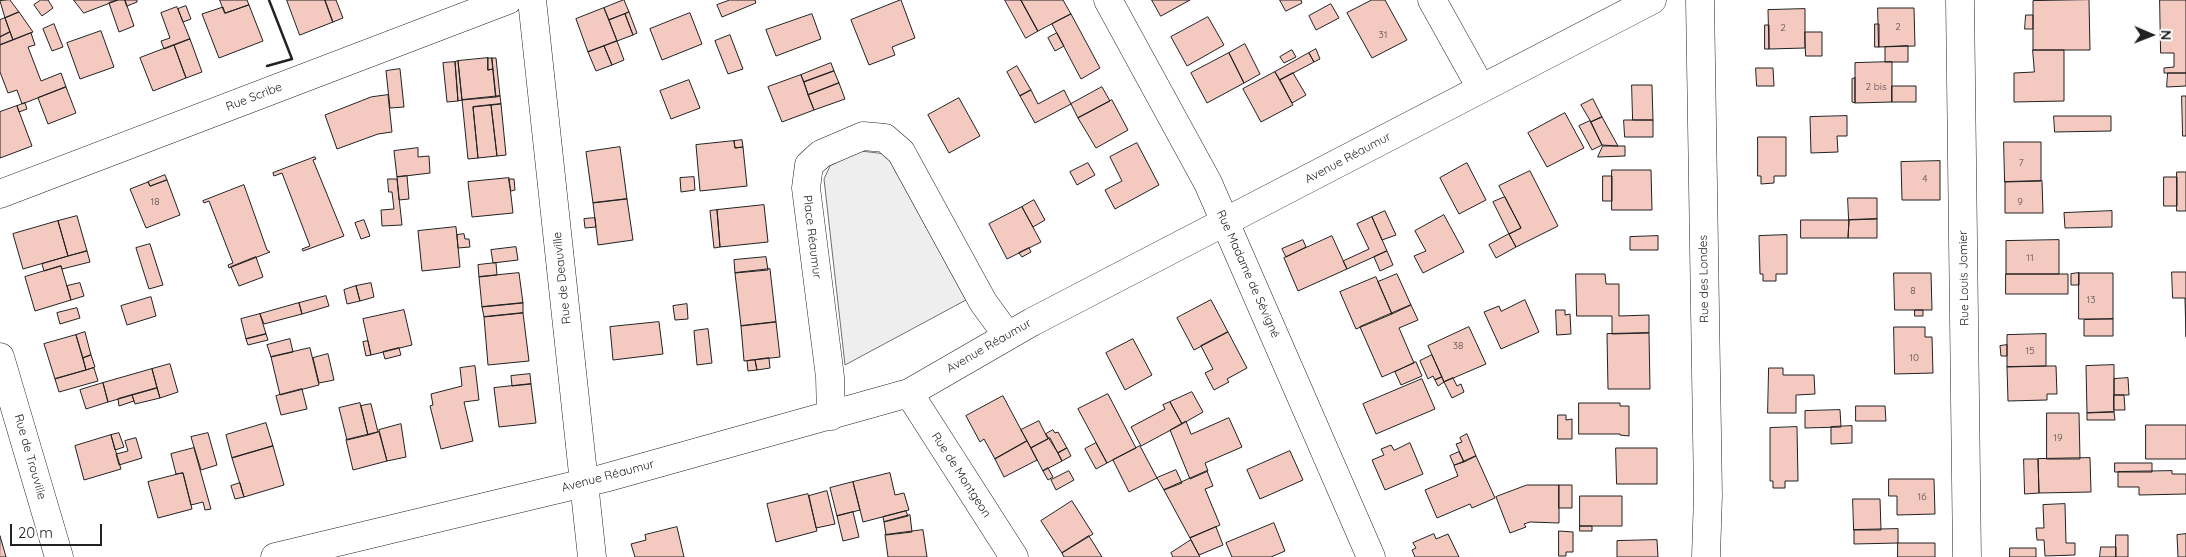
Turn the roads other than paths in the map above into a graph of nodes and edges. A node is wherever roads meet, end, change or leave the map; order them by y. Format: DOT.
graph roads {
  1 [pos="508,0"];
  2 [pos="532,0"];
  3 [pos="1108,0"];
  4 [pos="1432,0"];
  5 [pos="1652,0"];
  6 [pos="1700,0"];
  7 [pos="1960,0"];
  8 [pos="1480,88"];
  9 [pos="0,194"];
  10 [pos="1225,220"];
  11 [pos="1007,335"];
  12 [pos="0,357"];
  13 [pos="908,393"];
  14 [pos="831,416"];
  15 [pos="584,482"];
  16 [pos="59,557"];
  17 [pos="275,557"];
  18 [pos="592,557"];
  19 [pos="1014,557"];
  20 [pos="1371,557"];
  21 [pos="1706,557"];
  22 [pos="1967,557"];
  1 -- 9 [label="street, Rue Scribe"];
  2 -- 15 [label="street, Rue de Deauville"];
  3 -- 10 [label="street, Rue Madame de Sévigné"];
  4 -- 8 [label="street"];
  5 -- 8 [label="street, Avenue Réaumur"];
  6 -- 21 [label="street, Rue des Londes"];
  7 -- 22 [label="street, Rue Louis Jomier"];
  8 -- 10 [label="street, Avenue Réaumur"];
  10 -- 11 [label="street, Avenue Réaumur"];
  10 -- 20 [label="street, Rue Madame de Sévigné"];
  11 -- 13 [label="street, Avenue Réaumur"];
  11 -- 14 [label="street, Place Réaumur"];
  12 -- 16 [label="street, Rue de Trouville"];
  13 -- 14 [label="street, Avenue Réaumur"];
  13 -- 19 [label="street, Rue de Montgeon"];
  14 -- 15 [label="street, Avenue Réaumur"];
  15 -- 17 [label="street, Avenue Réaumur"];
  15 -- 18 [label="street, Rue de Deauville"];
}
